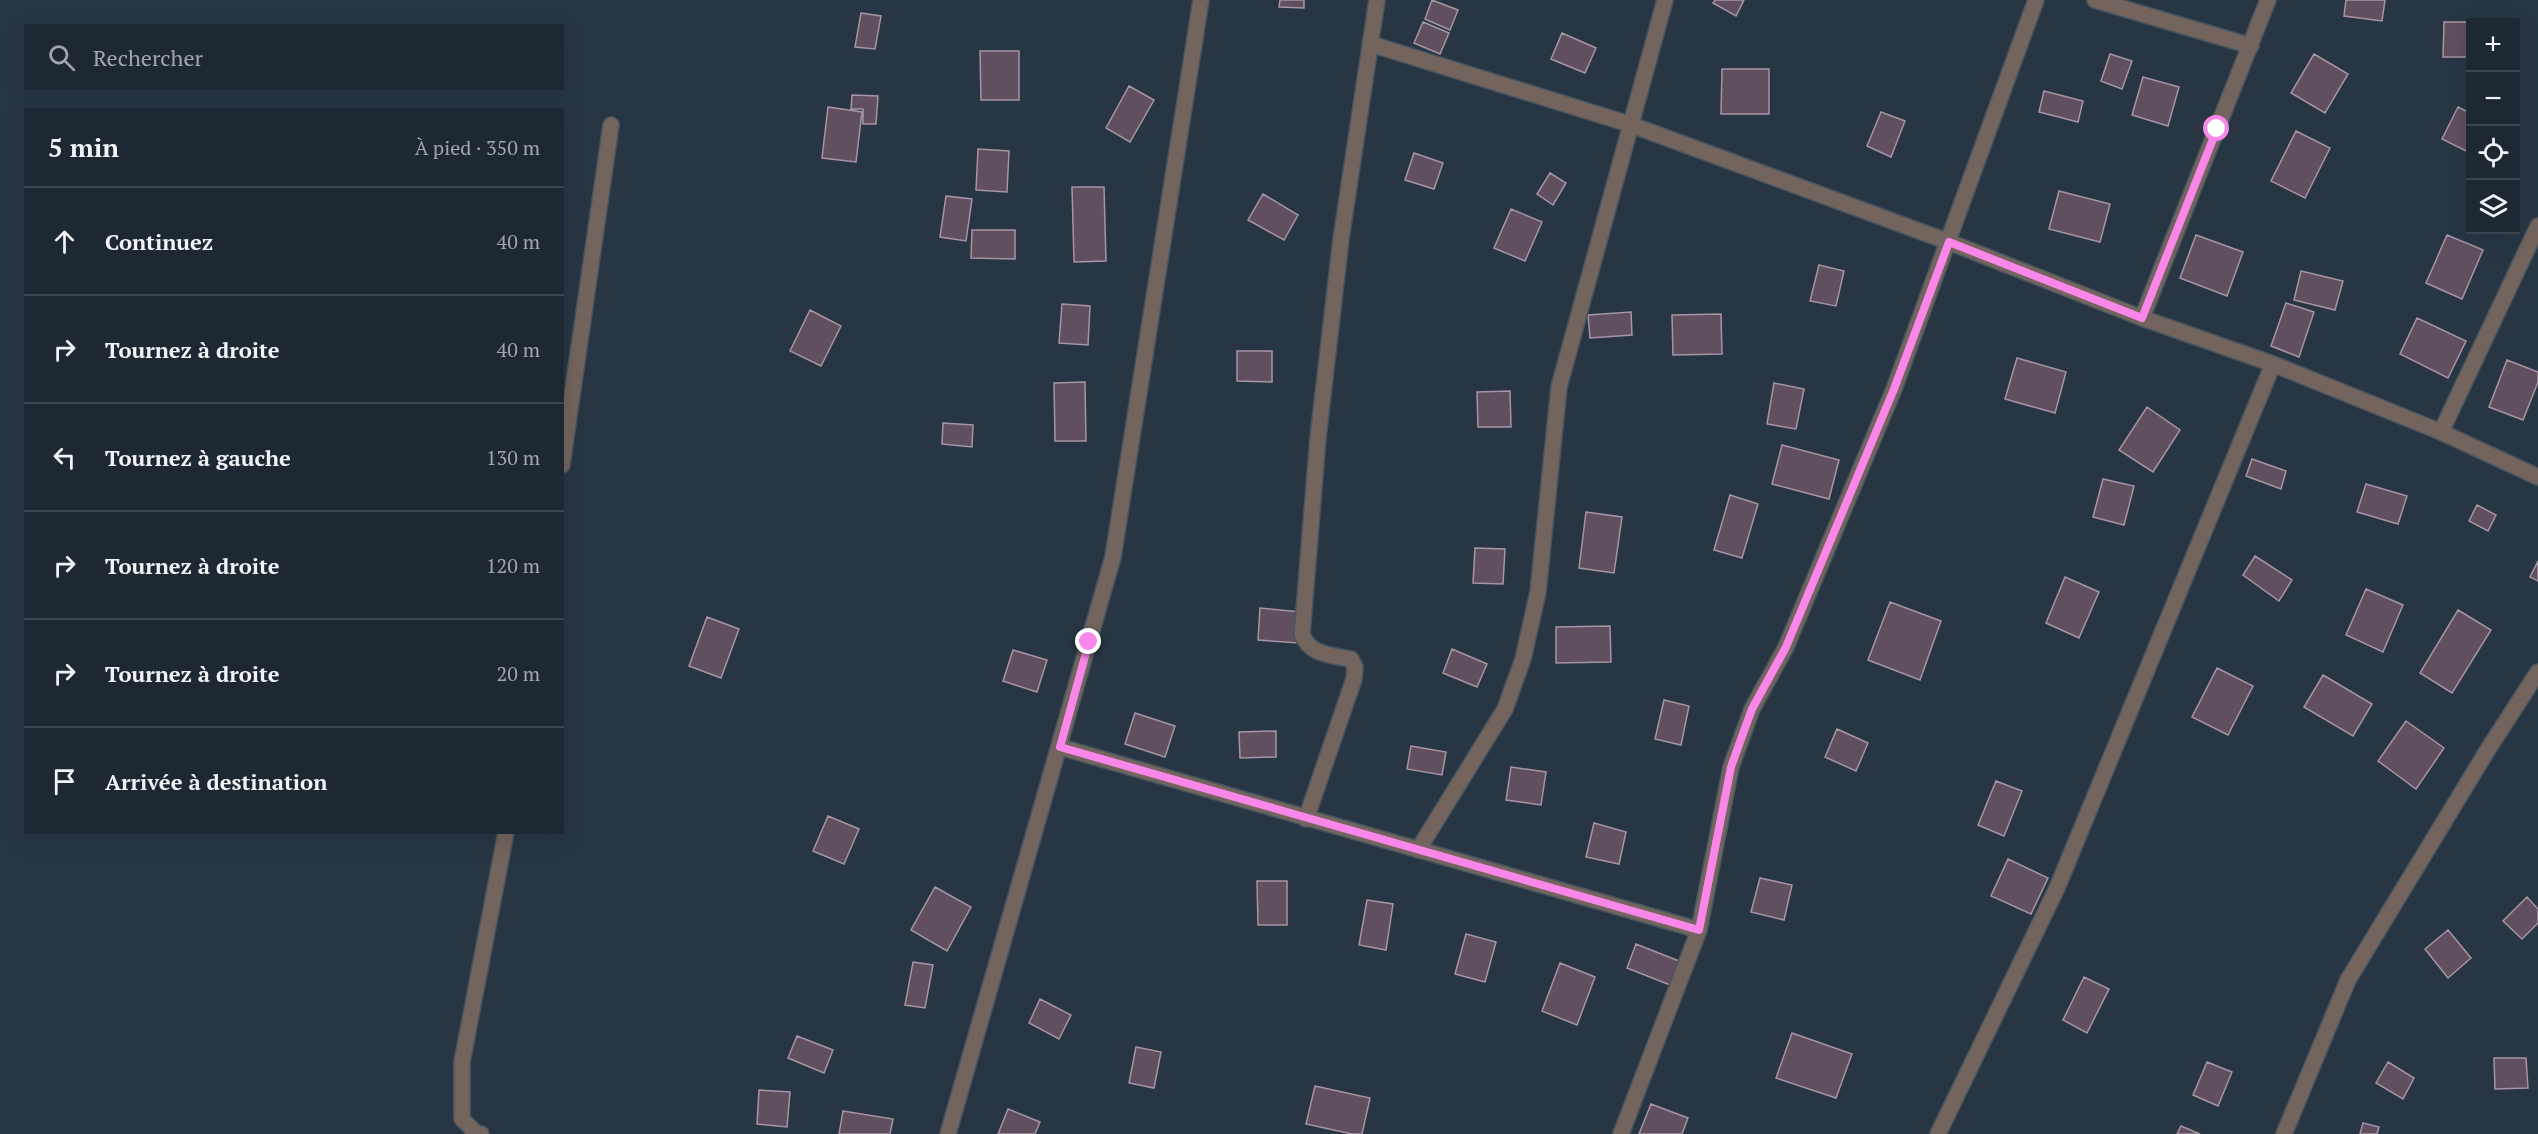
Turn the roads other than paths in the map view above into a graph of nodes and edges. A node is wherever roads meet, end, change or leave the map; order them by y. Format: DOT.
graph roads {
  1 [pos="1201,0"];
  2 [pos="1377,0"];
  3 [pos="1665,0"];
  4 [pos="2036,0"];
  5 [pos="2095,0"];
  6 [pos="2268,0"];
  7 [pos="1371,44"];
  8 [pos="2251,46"];
  9 [pos="1629,124"];
  10 [pos="611,125"];
  11 [pos="2538,226"];
  12 [pos="1949,242"];
  13 [pos="2142,318"];
  14 [pos="2273,364"];
  15 [pos="2441,432"];
  16 [pos="564,451"];
  17 [pos="2538,477"];
  18 [pos="2538,672"];
  19 [pos="1060,747"];
  20 [pos="1306,819"];
  21 [pos="506,834"];
  22 [pos="1418,850"];
  23 [pos="1699,930"];
  24 [pos="481,1134"];
  25 [pos="948,1134"];
  26 [pos="1621,1134"];
  27 [pos="1938,1134"];
  28 [pos="2284,1134"];
  1 -- 19 [label="street"];
  2 -- 7 [label="street"];
  3 -- 9 [label="street"];
  4 -- 12 [label="street"];
  5 -- 8 [label="street"];
  6 -- 8 [label="street"];
  7 -- 9 [label="street"];
  7 -- 20 [label="street"];
  8 -- 13 [label="street"];
  9 -- 12 [label="street"];
  9 -- 22 [label="street"];
  10 -- 16 [label="street"];
  11 -- 15 [label="street"];
  12 -- 13 [label="street"];
  12 -- 23 [label="street"];
  13 -- 14 [label="street"];
  14 -- 15 [label="street"];
  14 -- 27 [label="street"];
  15 -- 17 [label="street"];
  18 -- 28 [label="street"];
  19 -- 20 [label="street"];
  19 -- 25 [label="street"];
  20 -- 22 [label="street"];
  21 -- 24 [label="street"];
  22 -- 23 [label="street"];
  23 -- 26 [label="street"];
}
